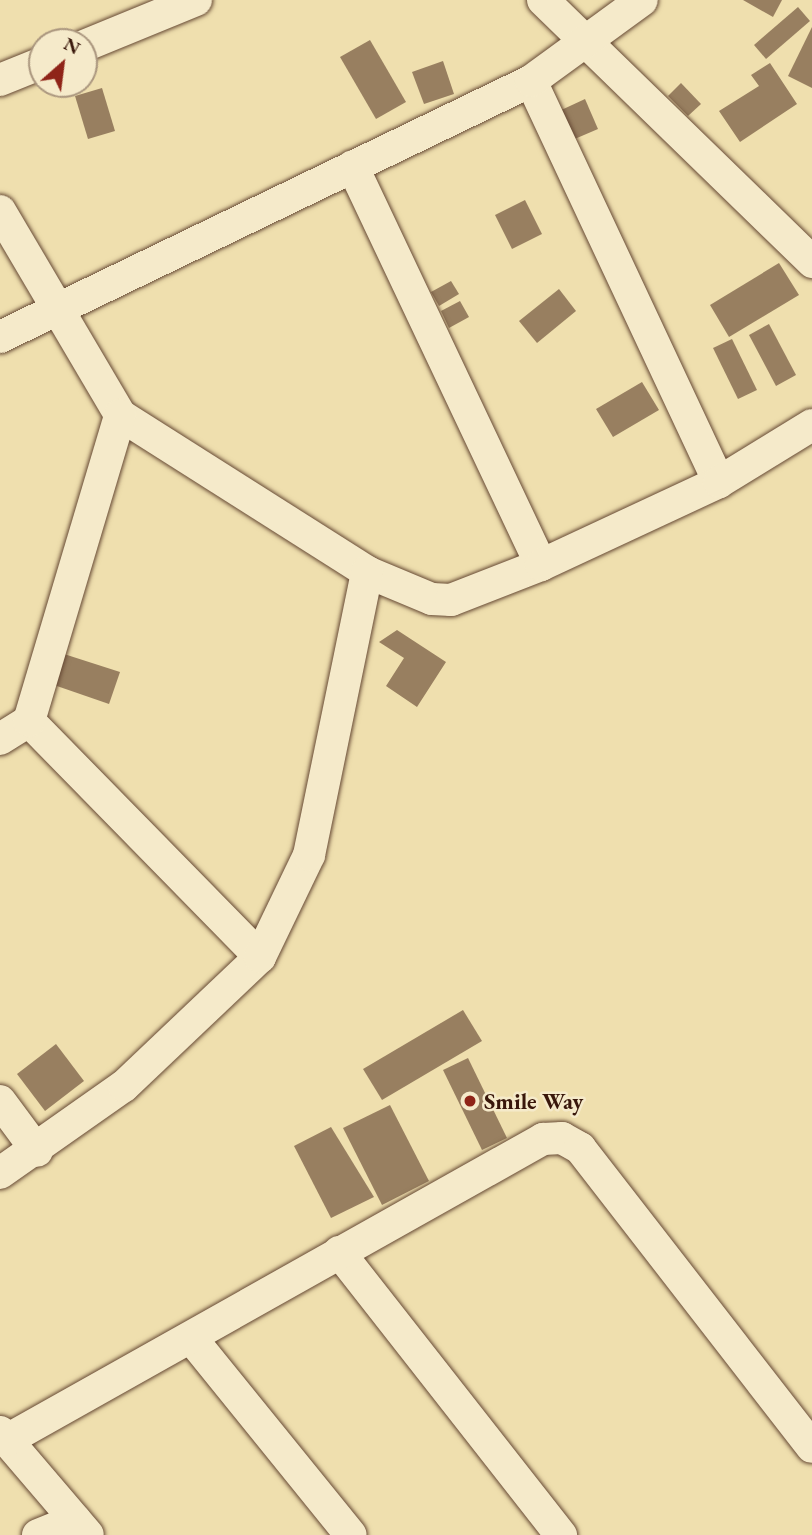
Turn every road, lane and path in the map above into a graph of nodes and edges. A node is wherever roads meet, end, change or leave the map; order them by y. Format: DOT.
graph roads {
  1 [pos="196,0"];
  2 [pos="542,0"];
  3 [pos="642,0"];
  4 [pos="98,40"];
  5 [pos="589,44"];
  6 [pos="28,69"];
  7 [pos="0,80"];
  8 [pos="531,81"];
  9 [pos="352,166"];
  10 [pos="0,211"];
  11 [pos="812,262"];
  12 [pos="58,313"];
  13 [pos="0,337"];
  14 [pos="120,415"];
  15 [pos="812,425"];
  16 [pos="719,482"];
  17 [pos="541,565"];
  18 [pos="366,572"];
  19 [pos="29,720"];
  20 [pos="0,740"];
  21 [pos="260,957"];
  22 [pos="0,1101"];
  23 [pos="37,1151"];
  24 [pos="0,1173"];
  25 [pos="339,1252"];
  26 [pos="192,1339"];
  27 [pos="3,1436"];
  28 [pos="812,1447"];
  29 [pos="82,1527"];
  30 [pos="38,1535"];
  31 [pos="351,1535"];
  32 [pos="561,1535"];
  1 -- 4 [label="street"];
  2 -- 5 [label="street"];
  3 -- 5 [label="street"];
  5 -- 8 [label="street"];
  5 -- 11 [label="street"];
  6 -- 7 [label="street"];
  8 -- 9 [label="street"];
  8 -- 16 [label="street"];
  9 -- 12 [label="street"];
  9 -- 17 [label="street"];
  10 -- 12 [label="street"];
  12 -- 13 [label="street"];
  12 -- 14 [label="street"];
  14 -- 18 [label="street"];
  14 -- 19 [label="street"];
  15 -- 16 [label="street"];
  16 -- 17 [label="street"];
  17 -- 18 [label="street"];
  18 -- 21 [label="street"];
  19 -- 20 [label="street"];
  19 -- 21 [label="street"];
  21 -- 23 [label="street"];
  22 -- 23 [label="street"];
  23 -- 24 [label="street"];
  25 -- 26 [label="street"];
  25 -- 28 [label="street"];
  25 -- 32 [label="street"];
  26 -- 27 [label="street"];
  26 -- 31 [label="street"];
  27 -- 29 [label="street"];
  29 -- 30 [label="street"];
}
